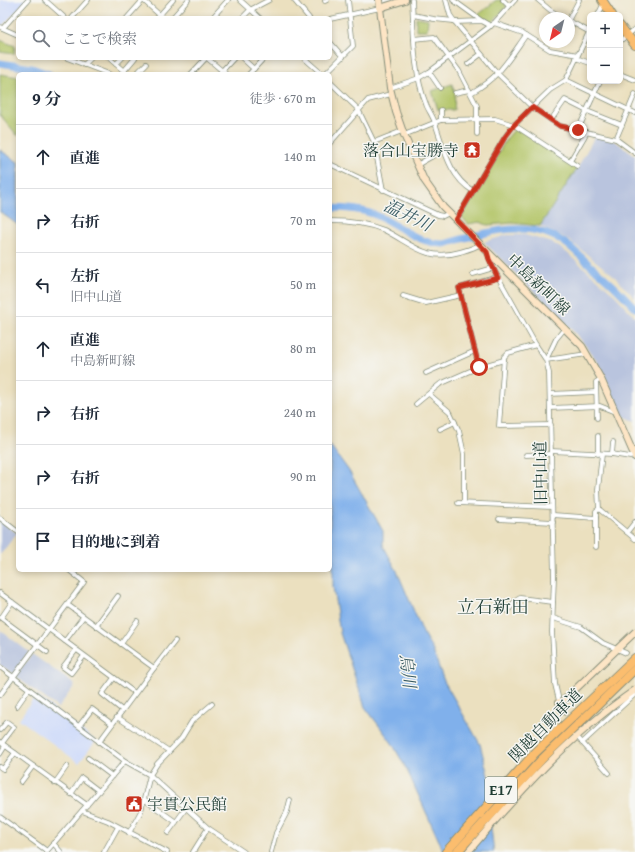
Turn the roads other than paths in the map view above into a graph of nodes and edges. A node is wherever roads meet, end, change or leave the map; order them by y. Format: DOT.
graph roads {
  1 [pos="28,0"];
  2 [pos="45,0"];
  3 [pos="88,0"];
  4 [pos="143,0"];
  5 [pos="173,0"];
  6 [pos="188,0"];
  7 [pos="228,0"];
  8 [pos="240,0"];
  9 [pos="269,0"];
  10 [pos="294,0"];
  11 [pos="348,0"];
  12 [pos="379,0"];
  13 [pos="406,0"];
  14 [pos="412,0"];
  15 [pos="446,0"];
  16 [pos="453,0"];
  17 [pos="503,0"];
  18 [pos="515,0"];
  19 [pos="538,0"];
  20 [pos="579,0"];
  21 [pos="604,1"];
  22 [pos="509,6"];
  23 [pos="380,8"];
  24 [pos="250,10"];
  25 [pos="554,12"];
  26 [pos="573,12"];
  27 [pos="599,12"];
  28 [pos="610,12"];
  29 [pos="350,15"];
  30 [pos="413,15"];
  31 [pos="63,16"];
  32 [pos="74,16"];
  33 [pos="129,16"];
  34 [pos="159,16"];
  35 [pos="161,16"];
  36 [pos="174,16"];
  37 [pos="214,16"];
  38 [pos="244,16"];
  39 [pos="258,16"];
  40 [pos="307,16"];
  41 [pos="332,20"];
  42 [pos="482,21"];
  43 [pos="454,22"];
  44 [pos="575,23"];
  45 [pos="492,25"];
  46 [pos="2,27"];
  47 [pos="587,29"];
  48 [pos="635,29"];
  49 [pos="623,30"];
  50 [pos="16,34"];
  51 [pos="526,35"];
  52 [pos="627,35"];
  53 [pos="587,37"];
  54 [pos="623,38"];
  55 [pos="414,39"];
  56 [pos="471,41"];
  57 [pos="332,44"];
  58 [pos="635,45"];
  59 [pos="481,54"];
  60 [pos="577,56"];
  61 [pos="343,57"];
  62 [pos="449,57"];
  63 [pos="72,60"];
  64 [pos="89,60"];
  65 [pos="111,60"];
  66 [pos="120,60"];
  67 [pos="134,60"];
  68 [pos="204,60"];
  69 [pos="208,60"];
  70 [pos="232,60"];
  71 [pos="244,60"];
  72 [pos="262,60"];
  73 [pos="306,60"];
  74 [pos="587,61"];
  75 [pos="116,64"];
  76 [pos="146,64"];
  77 [pos="468,64"];
  78 [pos="84,65"];
  79 [pos="254,69"];
  80 [pos="103,72"];
  81 [pos="124,72"];
  82 [pos="126,72"];
  83 [pos="138,72"];
  84 [pos="193,72"];
  85 [pos="220,72"];
  86 [pos="251,72"];
  87 [pos="320,72"];
  88 [pos="327,72"];
  89 [pos="429,72"];
  90 [pos="498,74"];
  91 [pos="623,75"];
  92 [pos="419,78"];
  93 [pos="566,80"];
  94 [pos="635,80"];
  95 [pos="332,84"];
  96 [pos="599,84"];
  97 [pos="440,88"];
  98 [pos="390,91"];
  99 [pos="470,91"];
  100 [pos="455,93"];
  101 [pos="594,94"];
  102 [pos="635,94"];
  103 [pos="532,107"];
  104 [pos="358,109"];
  105 [pos="441,110"];
  106 [pos="628,110"];
  107 [pos="587,111"];
  108 [pos="635,113"];
  109 [pos="478,118"];
  110 [pos="441,120"];
  111 [pos="551,120"];
  112 [pos="435,122"];
  113 [pos="514,125"];
  114 [pos="622,125"];
  115 [pos="578,130"];
  116 [pos="587,132"];
  117 [pos="403,133"];
  118 [pos="477,134"];
  119 [pos="616,139"];
  120 [pos="332,141"];
  121 [pos="374,142"];
  122 [pos="443,150"];
  123 [pos="635,152"];
  124 [pos="570,161"];
  125 [pos="417,164"];
  126 [pos="332,165"];
  127 [pos="577,166"];
  128 [pos="383,190"];
  129 [pos="473,191"];
  130 [pos="449,213"];
  131 [pos="456,220"];
  132 [pos="332,221"];
  133 [pos="479,243"];
  134 [pos="487,252"];
  135 [pos="493,268"];
  136 [pos="473,274"];
  137 [pos="498,278"];
  138 [pos="462,295"];
  139 [pos="403,296"];
  140 [pos="565,328"];
  141 [pos="536,345"];
  142 [pos="475,351"];
  143 [pos="587,354"];
  144 [pos="504,360"];
  145 [pos="546,360"];
  146 [pos="479,367"];
  147 [pos="426,373"];
  148 [pos="601,378"];
  149 [pos="596,392"];
  150 [pos="429,394"];
  151 [pos="550,394"];
  152 [pos="416,404"];
  153 [pos="597,406"];
  154 [pos="550,408"];
  155 [pos="616,413"];
  156 [pos="597,418"];
  157 [pos="455,422"];
  158 [pos="551,425"];
  159 [pos="440,429"];
  160 [pos="598,436"];
  161 [pos="613,442"];
  162 [pos="551,452"];
  163 [pos="600,454"];
  164 [pos="612,454"];
  165 [pos="526,455"];
  166 [pos="635,457"];
  167 [pos="464,502"];
  168 [pos="458,503"];
  169 [pos="552,507"];
  170 [pos="599,509"];
  171 [pos="553,515"];
  172 [pos="0,518"];
  173 [pos="596,518"];
  174 [pos="499,519"];
  175 [pos="553,522"];
  176 [pos="635,522"];
  177 [pos="16,530"];
  178 [pos="627,532"];
  179 [pos="635,539"];
  180 [pos="596,547"];
  181 [pos="72,572"];
  182 [pos="0,593"];
  183 [pos="118,596"];
  184 [pos="12,602"];
  185 [pos="553,602"];
  186 [pos="68,605"];
  187 [pos="508,611"];
  188 [pos="83,617"];
  189 [pos="553,618"];
  190 [pos="137,621"];
  191 [pos="96,626"];
  192 [pos="48,629"];
  193 [pos="635,632"];
  194 [pos="65,641"];
  195 [pos="175,641"];
  196 [pos="121,644"];
  197 [pos="37,645"];
  198 [pos="617,648"];
  199 [pos="76,650"];
  200 [pos="47,652"];
  201 [pos="626,653"];
  202 [pos="635,655"];
  203 [pos="84,656"];
  204 [pos="635,658"];
  205 [pos="0,667"];
  206 [pos="154,668"];
  207 [pos="635,669"];
  208 [pos="13,677"];
  209 [pos="114,678"];
  210 [pos="29,689"];
  211 [pos="634,690"];
  212 [pos="598,692"];
  213 [pos="135,693"];
  214 [pos="0,695"];
  215 [pos="212,704"];
  216 [pos="17,706"];
  217 [pos="561,708"];
  218 [pos="122,710"];
  219 [pos="117,718"];
  220 [pos="112,724"];
  221 [pos="80,726"];
  222 [pos="0,730"];
  223 [pos="579,739"];
  224 [pos="99,742"];
  225 [pos="582,743"];
  226 [pos="2,744"];
  227 [pos="169,750"];
  228 [pos="15,753"];
  229 [pos="0,754"];
  230 [pos="88,758"];
  231 [pos="125,761"];
  232 [pos="33,766"];
  233 [pos="67,766"];
  234 [pos="0,767"];
  235 [pos="609,773"];
  236 [pos="150,775"];
  237 [pos="112,776"];
  238 [pos="21,782"];
  239 [pos="55,782"];
  240 [pos="100,791"];
  241 [pos="70,794"];
  242 [pos="145,800"];
  243 [pos="290,800"];
  244 [pos="87,805"];
  245 [pos="186,808"];
  246 [pos="82,811"];
  247 [pos="0,818"];
  248 [pos="176,822"];
  249 [pos="118,827"];
  250 [pos="208,828"];
  251 [pos="129,833"];
  252 [pos="168,833"];
  253 [pos="53,844"];
  254 [pos="46,851"];
  255 [pos="61,852"];
  256 [pos="104,852"];
  257 [pos="167,852"];
  258 [pos="193,852"];
  259 [pos="244,852"];
  260 [pos="272,852"];
  261 [pos="446,852"];
  262 [pos="457,852"];
  263 [pos="468,852"];
  1 -- 46 [label="street"];
  2 -- 31 [label="street"];
  3 -- 32 [label="street"];
  4 -- 33 [label="street"];
  4 -- 34 [label="street"];
  5 -- 35 [label="street"];
  6 -- 36 [label="street"];
  7 -- 37 [label="street"];
  8 -- 24 [label="street"];
  9 -- 24 [label="street"];
  10 -- 40 [label="street"];
  11 -- 29 [label="street"];
  12 -- 23 [label="main road, 中島新町線"];
  13 -- 23 [label="main road"];
  14 -- 30 [label="street"];
  15 -- 43 [label="street"];
  16 -- 42 [label="street"];
  17 -- 22 [label="street"];
  18 -- 22 [label="street"];
  19 -- 25 [label="street"];
  20 -- 26 [label="street"];
  21 -- 27 [label="street"];
  21 -- 28 [label="highway"];
  22 -- 45 [label="street"];
  23 -- 29 [label="street"];
  23 -- 98 [label="main road, 中島新町線"];
  24 -- 38 [label="street"];
  24 -- 39 [label="street"];
  29 -- 41 [label="street"];
  29 -- 61 [label="street"];
  30 -- 43 [label="street"];
  30 -- 55 [label="street"];
  42 -- 43 [label="street"];
  42 -- 45 [label="street"];
  43 -- 56 [label="street"];
  44 -- 47 [label="street"];
  45 -- 51 [label="street"];
  45 -- 56 [label="street"];
  46 -- 50 [label="street"];
  48 -- 52 [label="street"];
  49 -- 52 [label="highway"];
  51 -- 60 [label="street"];
  51 -- 90 [label="street"];
  52 -- 54 [label="street"];
  52 -- 58 [label="highway"];
  53 -- 60 [label="street"];
  55 -- 62 [label="street"];
  55 -- 92 [label="street"];
  56 -- 59 [label="street"];
  56 -- 62 [label="street"];
  57 -- 61 [label="street"];
  59 -- 77 [label="street"];
  59 -- 90 [label="street"];
  60 -- 74 [label="street"];
  60 -- 93 [label="street"];
  61 -- 88 [label="street"];
  62 -- 89 [label="street"];
  62 -- 99 [label="street"];
  63 -- 78 [label="street"];
  64 -- 78 [label="street"];
  65 -- 75 [label="street"];
  66 -- 75 [label="street"];
  67 -- 82 [label="street"];
  68 -- 84 [label="street"];
  69 -- 85 [label="street"];
  70 -- 85 [label="street"];
  71 -- 79 [label="street"];
  72 -- 79 [label="street"];
  73 -- 87 [label="street"];
  75 -- 81 [label="street"];
  76 -- 83 [label="street"];
  78 -- 80 [label="street"];
  79 -- 86 [label="street"];
  89 -- 92 [label="street"];
  89 -- 97 [label="street"];
  90 -- 99 [label="street"];
  90 -- 103 [label="street"];
  91 -- 94 [label="street"];
  92 -- 98 [label="street"];
  92 -- 112 [label="street"];
  93 -- 101 [label="street"];
  93 -- 103 [label="street"];
  95 -- 104 [label="street"];
  96 -- 101 [label="street"];
  98 -- 104 [label="street"];
  98 -- 117 [label="main road, 中島新町線"];
  99 -- 100 [label="street"];
  99 -- 109 [label="street"];
  101 -- 106 [label="street"];
  101 -- 107 [label="street"];
  102 -- 106 [label="street"];
  103 -- 111 [label="street"];
  103 -- 113 [label="street"];
  104 -- 120 [label="street"];
  104 -- 121 [label="street"];
  105 -- 110 [label="street"];
  106 -- 108 [label="street"];
  106 -- 114 [label="street"];
  107 -- 111 [label="street"];
  107 -- 114 [label="street"];
  107 -- 115 [label="street"];
  109 -- 110 [label="street"];
  109 -- 113 [label="street"];
  109 -- 118 [label="street"];
  110 -- 112 [label="street"];
  111 -- 115 [label="street"];
  112 -- 117 [label="street"];
  112 -- 122 [label="street"];
  113 -- 124 [label="street"];
  113 -- 129 [label="street"];
  114 -- 119 [label="street"];
  115 -- 116 [label="street"];
  116 -- 119 [label="street"];
  116 -- 124 [label="street"];
  117 -- 121 [label="street"];
  117 -- 125 [label="main road, 中島新町線"];
  119 -- 123 [label="street"];
  121 -- 128 [label="street"];
  122 -- 125 [label="street"];
  122 -- 129 [label="street"];
  124 -- 127 [label="street"];
  125 -- 130 [label="main road, 中島新町線"];
  126 -- 128 [label="street"];
  128 -- 130 [label="street"];
  129 -- 131 [label="street"];
  130 -- 131 [label="main road, 中島新町線"];
  131 -- 133 [label="main road, 中島新町線"];
  132 -- 133 [label="street"];
  133 -- 134 [label="main road, 中島新町線"];
  134 -- 135 [label="street, 旧中山道"];
  134 -- 140 [label="main road, 中島新町線"];
  135 -- 136 [label="street"];
  135 -- 137 [label="street, 旧中山道"];
  137 -- 138 [label="street"];
  137 -- 141 [label="street, 旧中山道"];
  138 -- 139 [label="street"];
  138 -- 142 [label="street"];
  140 -- 143 [label="main road, 中島新町線"];
  140 -- 145 [label="street"];
  141 -- 144 [label="street"];
  141 -- 145 [label="street, 旧中山道"];
  142 -- 146 [label="street"];
  142 -- 147 [label="street"];
  143 -- 145 [label="street"];
  143 -- 148 [label="main road, 中島新町線"];
  144 -- 146 [label="street"];
  144 -- 158 [label="street"];
  145 -- 151 [label="street, 旧中山道"];
  146 -- 150 [label="street"];
  148 -- 149 [label="street"];
  148 -- 155 [label="main road, 中島新町線"];
  149 -- 151 [label="street"];
  149 -- 153 [label="street"];
  150 -- 152 [label="street"];
  150 -- 157 [label="street"];
  151 -- 154 [label="street, 旧中山道"];
  153 -- 154 [label="street"];
  153 -- 155 [label="street"];
  153 -- 156 [label="street"];
  154 -- 158 [label="street, 旧中山道"];
  155 -- 166 [label="main road, 中島新町線"];
  157 -- 159 [label="street"];
  157 -- 167 [label="street"];
  158 -- 162 [label="street, 旧中山道"];
  160 -- 163 [label="street"];
  161 -- 164 [label="street"];
  162 -- 163 [label="street"];
  162 -- 165 [label="street"];
  162 -- 169 [label="street, 旧中山道"];
  163 -- 164 [label="street"];
  163 -- 170 [label="street"];
  164 -- 166 [label="street"];
  167 -- 168 [label="street"];
  167 -- 169 [label="street"];
  169 -- 171 [label="street, 旧中山道"];
  170 -- 173 [label="street"];
  170 -- 178 [label="street"];
  171 -- 173 [label="street"];
  171 -- 175 [label="street, 旧中山道"];
  172 -- 177 [label="street"];
  173 -- 180 [label="street"];
  174 -- 175 [label="street"];
  175 -- 185 [label="street, 旧中山道"];
  176 -- 178 [label="street"];
  178 -- 179 [label="street"];
  181 -- 186 [label="street"];
  182 -- 184 [label="street"];
  183 -- 191 [label="street"];
  184 -- 192 [label="street"];
  184 -- 197 [label="street"];
  185 -- 187 [label="street"];
  185 -- 189 [label="street, 旧中山道"];
  186 -- 188 [label="street"];
  186 -- 192 [label="street"];
  188 -- 191 [label="street"];
  188 -- 194 [label="street"];
  189 -- 198 [label="street"];
  189 -- 217 [label="street, 旧中山道"];
  190 -- 196 [label="street"];
  191 -- 196 [label="street"];
  192 -- 194 [label="street"];
  192 -- 197 [label="street"];
  193 -- 198 [label="main road"];
  194 -- 199 [label="street"];
  195 -- 206 [label="street"];
  196 -- 206 [label="street"];
  197 -- 200 [label="street"];
  197 -- 208 [label="street"];
  198 -- 201 [label="street"];
  198 -- 217 [label="main road"];
  199 -- 203 [label="street"];
  199 -- 203 [label="street"];
  202 -- 212 [label="highway"];
  203 -- 209 [label="street"];
  204 -- 212 [label="highway, 関越自動車道 / E17"];
  205 -- 208 [label="street"];
  206 -- 213 [label="street"];
  207 -- 262 [label="highway, 関越自動車道 / E17"];
  208 -- 210 [label="street"];
  208 -- 214 [label="street"];
  209 -- 213 [label="street"];
  209 -- 218 [label="street"];
  210 -- 216 [label="street"];
  210 -- 221 [label="street"];
  211 -- 225 [label="street"];
  211 -- 263 [label="main road"];
  212 -- 261 [label="highway, 関越自動車道 / E17"];
  213 -- 218 [label="street"];
  215 -- 227 [label="street"];
  218 -- 219 [label="street"];
  219 -- 220 [label="street"];
  219 -- 227 [label="street"];
  220 -- 221 [label="street"];
  220 -- 224 [label="street"];
  221 -- 224 [label="street"];
  222 -- 226 [label="street"];
  223 -- 225 [label="street"];
  224 -- 231 [label="street"];
  225 -- 235 [label="street"];
  226 -- 228 [label="street"];
  226 -- 229 [label="street"];
  227 -- 236 [label="street"];
  228 -- 232 [label="street"];
  228 -- 234 [label="street"];
  230 -- 237 [label="street"];
  231 -- 236 [label="street"];
  231 -- 237 [label="street"];
  232 -- 238 [label="street"];
  232 -- 239 [label="street"];
  233 -- 239 [label="street"];
  236 -- 242 [label="street"];
  236 -- 245 [label="street"];
  237 -- 240 [label="street"];
  239 -- 241 [label="street"];
  240 -- 241 [label="street"];
  240 -- 244 [label="street"];
  241 -- 244 [label="street"];
  242 -- 248 [label="street"];
  242 -- 251 [label="street"];
  243 -- 260 [label="street"];
  244 -- 246 [label="street"];
  245 -- 248 [label="street"];
  245 -- 250 [label="street"];
  246 -- 249 [label="street"];
  246 -- 253 [label="street"];
  247 -- 254 [label="street"];
  248 -- 252 [label="street"];
  249 -- 251 [label="street"];
  249 -- 256 [label="street"];
  250 -- 258 [label="street"];
  250 -- 259 [label="street"];
  251 -- 257 [label="street"];
  253 -- 254 [label="street"];
  253 -- 255 [label="street"];
}
